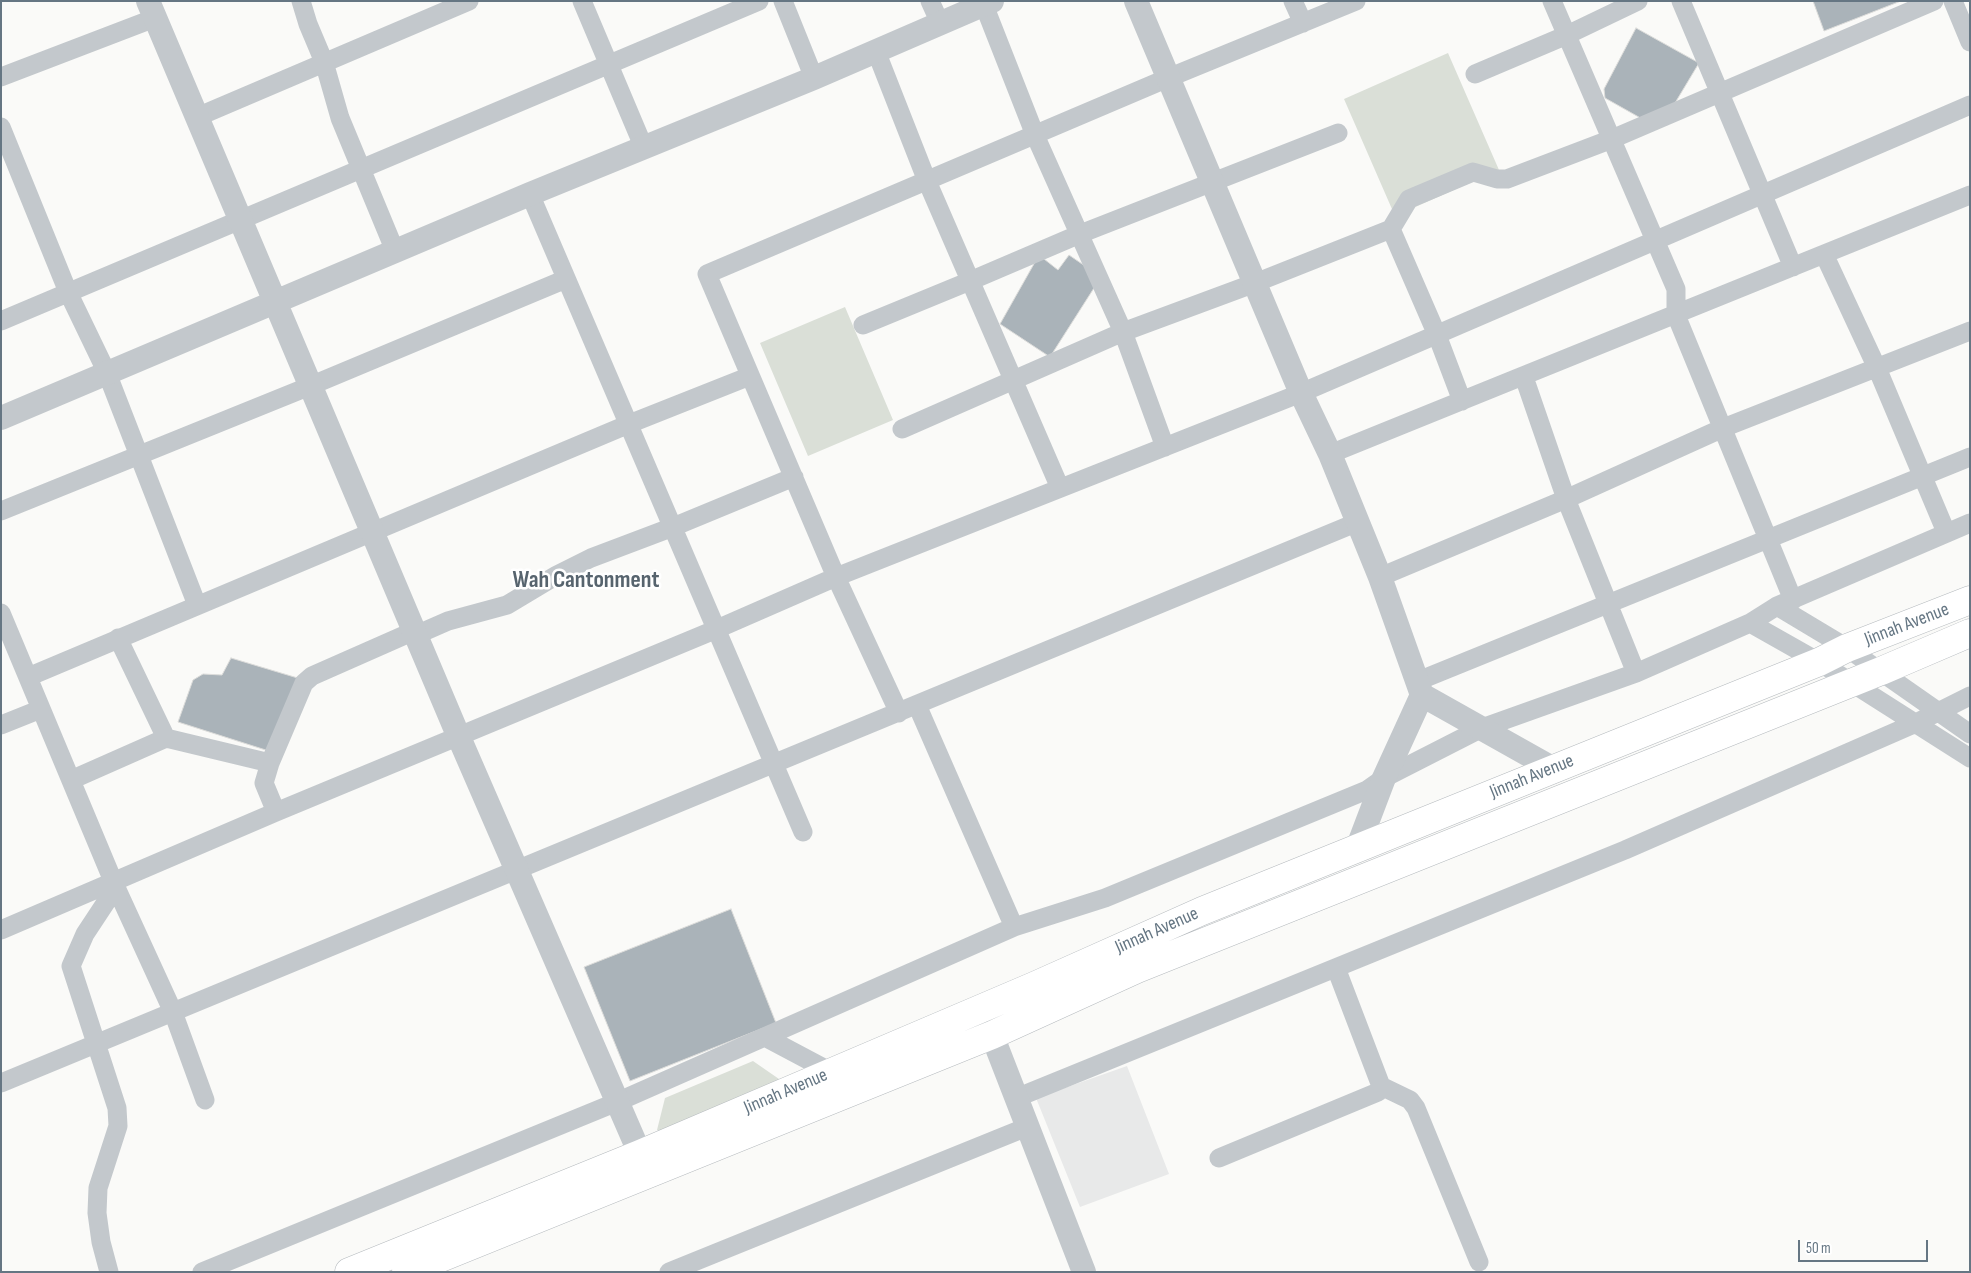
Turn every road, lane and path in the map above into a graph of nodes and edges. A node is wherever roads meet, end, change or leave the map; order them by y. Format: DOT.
graph roads {
  1 [pos="301,1"];
  2 [pos="469,1"];
  3 [pos="582,1"];
  4 [pos="759,1"];
  5 [pos="783,1"];
  6 [pos="930,1"];
  7 [pos="1136,1"];
  8 [pos="1293,1"];
  9 [pos="1356,1"];
  10 [pos="1552,1"];
  11 [pos="1638,1"];
  12 [pos="1681,1"];
  13 [pos="1934,1"];
  14 [pos="1954,1"];
  15 [pos="988,3"];
  16 [pos="151,10"];
  17 [pos="1303,23"];
  18 [pos="940,24"];
  19 [pos="1567,35"];
  20 [pos="1970,42"];
  21 [pos="876,51"];
  22 [pos="324,62"];
  23 [pos="609,65"];
  24 [pos="1475,74"];
  25 [pos="1,77"];
  26 [pos="814,78"];
  27 [pos="1168,78"];
  28 [pos="1719,92"];
  29 [pos="1970,105"];
  30 [pos="196,117"];
  31 [pos="1,127"];
  32 [pos="1338,133"];
  33 [pos="1035,134"];
  34 [pos="1612,139"];
  35 [pos="644,148"];
  36 [pos="360,170"];
  37 [pos="927,181"];
  38 [pos="1212,183"];
  39 [pos="530,194"];
  40 [pos="1970,195"];
  41 [pos="1762,196"];
  42 [pos="240,220"];
  43 [pos="1391,229"];
  44 [pos="1080,234"];
  45 [pos="1656,241"];
  46 [pos="396,251"];
  47 [pos="1824,254"];
  48 [pos="1793,267"];
  49 [pos="566,279"];
  50 [pos="970,281"];
  51 [pos="1254,283"];
  52 [pos="68,292"];
  53 [pos="275,302"];
  54 [pos="1676,315"];
  55 [pos="1,320"];
  56 [pos="863,325"];
  57 [pos="1970,331"];
  58 [pos="1123,332"];
  59 [pos="1437,335"];
  60 [pos="1877,368"];
  61 [pos="107,373"];
  62 [pos="750,376"];
  63 [pos="1524,377"];
  64 [pos="1013,380"];
  65 [pos="310,386"];
  66 [pos="1301,393"];
  67 [pos="1462,401"];
  68 [pos="1,418"];
  69 [pos="629,424"];
  70 [pos="1723,428"];
  71 [pos="902,429"];
  72 [pos="1165,447"];
  73 [pos="1330,454"];
  74 [pos="139,455"];
  75 [pos="1970,456"];
  76 [pos="1922,476"];
  77 [pos="794,477"];
  78 [pos="1060,488"];
  79 [pos="1566,499"];
  80 [pos="1,511"];
  81 [pos="1358,522"];
  82 [pos="1970,523"];
  83 [pos="673,527"];
  84 [pos="372,531"];
  85 [pos="1946,532"];
  86 [pos="1768,538"];
  87 [pos="836,577"];
  88 [pos="1380,577"];
  89 [pos="1970,600"];
  90 [pos="1609,602"];
  91 [pos="1785,603"];
  92 [pos="197,605"];
  93 [pos="1,613"];
  94 [pos="1750,623"];
  95 [pos="717,629"];
  96 [pos="415,633"];
  97 [pos="1970,633"];
  98 [pos="118,638"];
  99 [pos="1847,648"];
  100 [pos="1819,662"];
  101 [pos="1881,671"];
  102 [pos="1636,673"];
  103 [pos="28,677"];
  104 [pos="1850,682"];
  105 [pos="1420,688"];
  106 [pos="1970,696"];
  107 [pos="917,705"];
  108 [pos="41,709"];
  109 [pos="1937,711"];
  110 [pos="899,713"];
  111 [pos="1916,723"];
  112 [pos="1,726"];
  113 [pos="1482,728"];
  114 [pos="1970,734"];
  115 [pos="458,735"];
  116 [pos="166,738"];
  117 [pos="1970,758"];
  118 [pos="270,763"];
  119 [pos="774,765"];
  120 [pos="1552,768"];
  121 [pos="1384,778"];
  122 [pos="71,780"];
  123 [pos="276,812"];
  124 [pos="803,832"];
  125 [pos="1357,850"];
  126 [pos="517,869"];
  127 [pos="115,884"];
  128 [pos="1014,927"];
  129 [pos="1,930"];
  130 [pos="1336,968"];
  131 [pos="173,1012"];
  132 [pos="992,1035"];
  133 [pos="765,1037"];
  134 [pos="97,1043"];
  135 [pos="831,1072"];
  136 [pos="1,1083"];
  137 [pos="1381,1086"];
  138 [pos="1016,1098"];
  139 [pos="205,1100"];
  140 [pos="618,1102"];
  141 [pos="1027,1127"];
  142 [pos="640,1154"];
  143 [pos="1219,1158"];
  144 [pos="1479,1262"];
  145 [pos="109,1272"];
  146 [pos="202,1272"];
  147 [pos="349,1272"];
  148 [pos="406,1272"];
  149 [pos="669,1272"];
  150 [pos="1084,1272"];
  1 -- 22 [label="street"];
  2 -- 22 [label="street"];
  3 -- 23 [label="street"];
  4 -- 23 [label="street"];
  5 -- 26 [label="street"];
  6 -- 18 [label="street"];
  7 -- 27 [label="street"];
  8 -- 17 [label="street"];
  9 -- 17 [label="street"];
  10 -- 19 [label="street"];
  11 -- 19 [label="street"];
  12 -- 28 [label="street"];
  13 -- 28 [label="street"];
  14 -- 20 [label="street"];
  15 -- 18 [label="street"];
  15 -- 33 [label="street"];
  16 -- 25 [label="street"];
  16 -- 30 [label="street"];
  17 -- 27 [label="street"];
  18 -- 21 [label="street"];
  19 -- 24 [label="street"];
  19 -- 34 [label="street"];
  21 -- 26 [label="street"];
  21 -- 37 [label="street"];
  22 -- 30 [label="street"];
  22 -- 36 [label="street"];
  23 -- 35 [label="street"];
  23 -- 36 [label="street"];
  26 -- 35 [label="street"];
  27 -- 33 [label="street"];
  27 -- 38 [label="street"];
  28 -- 34 [label="street"];
  28 -- 41 [label="street"];
  29 -- 41 [label="street"];
  30 -- 42 [label="street"];
  31 -- 52 [label="street"];
  32 -- 38 [label="street"];
  33 -- 37 [label="street"];
  33 -- 44 [label="street"];
  34 -- 43 [label="street"];
  34 -- 45 [label="street"];
  35 -- 39 [label="street"];
  36 -- 42 [label="street"];
  36 -- 46 [label="street"];
  37 -- 50 [label="street"];
  37 -- 62 [label="street"];
  38 -- 44 [label="street"];
  38 -- 51 [label="street"];
  39 -- 46 [label="street"];
  39 -- 49 [label="street"];
  40 -- 47 [label="street"];
  41 -- 45 [label="street"];
  41 -- 48 [label="street"];
  42 -- 52 [label="street"];
  42 -- 53 [label="street"];
  43 -- 51 [label="street"];
  43 -- 59 [label="street"];
  44 -- 50 [label="street"];
  44 -- 58 [label="street"];
  45 -- 54 [label="street"];
  45 -- 59 [label="street"];
  46 -- 53 [label="street"];
  47 -- 48 [label="street"];
  47 -- 60 [label="street"];
  48 -- 54 [label="street"];
  49 -- 65 [label="street"];
  49 -- 69 [label="street"];
  50 -- 56 [label="street"];
  50 -- 64 [label="street"];
  51 -- 58 [label="street"];
  51 -- 66 [label="street"];
  52 -- 55 [label="street"];
  52 -- 61 [label="street"];
  53 -- 61 [label="street"];
  53 -- 65 [label="street"];
  54 -- 63 [label="street"];
  54 -- 70 [label="street"];
  57 -- 60 [label="street"];
  58 -- 64 [label="street"];
  58 -- 72 [label="street"];
  59 -- 66 [label="street"];
  59 -- 67 [label="street"];
  60 -- 70 [label="street"];
  60 -- 76 [label="street"];
  61 -- 68 [label="street"];
  61 -- 74 [label="street"];
  62 -- 69 [label="street"];
  62 -- 77 [label="street"];
  63 -- 67 [label="street"];
  63 -- 79 [label="street"];
  64 -- 71 [label="street"];
  64 -- 78 [label="street"];
  65 -- 74 [label="street"];
  65 -- 84 [label="street"];
  66 -- 72 [label="street"];
  66 -- 73 [label="street"];
  67 -- 73 [label="street"];
  69 -- 83 [label="street"];
  69 -- 84 [label="street"];
  70 -- 79 [label="street"];
  70 -- 86 [label="street"];
  72 -- 78 [label="street"];
  73 -- 81 [label="street"];
  74 -- 80 [label="street"];
  74 -- 92 [label="street"];
  75 -- 76 [label="street"];
  76 -- 85 [label="street"];
  76 -- 86 [label="street"];
  77 -- 83 [label="street"];
  77 -- 87 [label="street"];
  78 -- 87 [label="street"];
  79 -- 88 [label="street"];
  79 -- 90 [label="street"];
  81 -- 88 [label="street"];
  81 -- 107 [label="street"];
  82 -- 85 [label="street"];
  83 -- 95 [label="street"];
  83 -- 96 [label="street"];
  84 -- 92 [label="street"];
  84 -- 96 [label="street"];
  85 -- 91 [label="street"];
  86 -- 90 [label="street"];
  86 -- 91 [label="street"];
  87 -- 95 [label="street"];
  87 -- 110 [label="street"];
  88 -- 105 [label="street"];
  89 -- 99 [label="main road, Jinnah Avenue"];
  90 -- 102 [label="street"];
  90 -- 105 [label="street"];
  91 -- 94 [label="street"];
  91 -- 99 [label="street"];
  92 -- 98 [label="street"];
  93 -- 103 [label="street"];
  94 -- 100 [label="street"];
  94 -- 102 [label="street"];
  95 -- 115 [label="street"];
  95 -- 119 [label="street"];
  96 -- 115 [label="street"];
  96 -- 118 [label="street"];
  97 -- 101 [label="main road, Jinnah Avenue"];
  98 -- 103 [label="street"];
  98 -- 116 [label="street"];
  99 -- 100 [label="main road, Jinnah Avenue"];
  99 -- 101 [label="street"];
  100 -- 104 [label="street"];
  100 -- 120 [label="main road, Jinnah Avenue"];
  101 -- 104 [label="main road, Jinnah Avenue"];
  101 -- 109 [label="street"];
  102 -- 113 [label="street"];
  103 -- 108 [label="street"];
  104 -- 111 [label="street"];
  104 -- 132 [label="main road, Jinnah Avenue"];
  105 -- 113 [label="street"];
  105 -- 121 [label="street"];
  106 -- 109 [label="street"];
  107 -- 110 [label="street"];
  107 -- 128 [label="street"];
  108 -- 112 [label="street"];
  108 -- 122 [label="street"];
  109 -- 111 [label="street"];
  109 -- 114 [label="street"];
  110 -- 119 [label="street"];
  111 -- 117 [label="street"];
  111 -- 130 [label="street"];
  113 -- 120 [label="street"];
  113 -- 121 [label="street"];
  115 -- 123 [label="street"];
  115 -- 126 [label="street"];
  116 -- 118 [label="street"];
  116 -- 122 [label="street"];
  118 -- 123 [label="street"];
  119 -- 124 [label="street"];
  119 -- 126 [label="street"];
  120 -- 125 [label="main road, Jinnah Avenue"];
  121 -- 125 [label="street"];
  121 -- 128 [label="street"];
  122 -- 127 [label="street"];
  123 -- 127 [label="street"];
  125 -- 135 [label="main road, Jinnah Avenue"];
  126 -- 131 [label="street"];
  126 -- 140 [label="street"];
  127 -- 129 [label="street"];
  127 -- 131 [label="street"];
  127 -- 134 [label="street"];
  128 -- 133 [label="street"];
  130 -- 137 [label="street"];
  130 -- 138 [label="street"];
  131 -- 134 [label="street"];
  131 -- 139 [label="street"];
  132 -- 138 [label="street"];
  132 -- 148 [label="main road, Jinnah Avenue"];
  133 -- 135 [label="street"];
  133 -- 140 [label="street"];
  134 -- 136 [label="street"];
  134 -- 145 [label="street"];
  135 -- 142 [label="main road, Jinnah Avenue"];
  137 -- 143 [label="street"];
  137 -- 144 [label="street"];
  138 -- 141 [label="street"];
  140 -- 142 [label="street"];
  140 -- 146 [label="street"];
  141 -- 149 [label="street"];
  141 -- 150 [label="street"];
  142 -- 147 [label="main road, Jinnah Avenue"];
}
